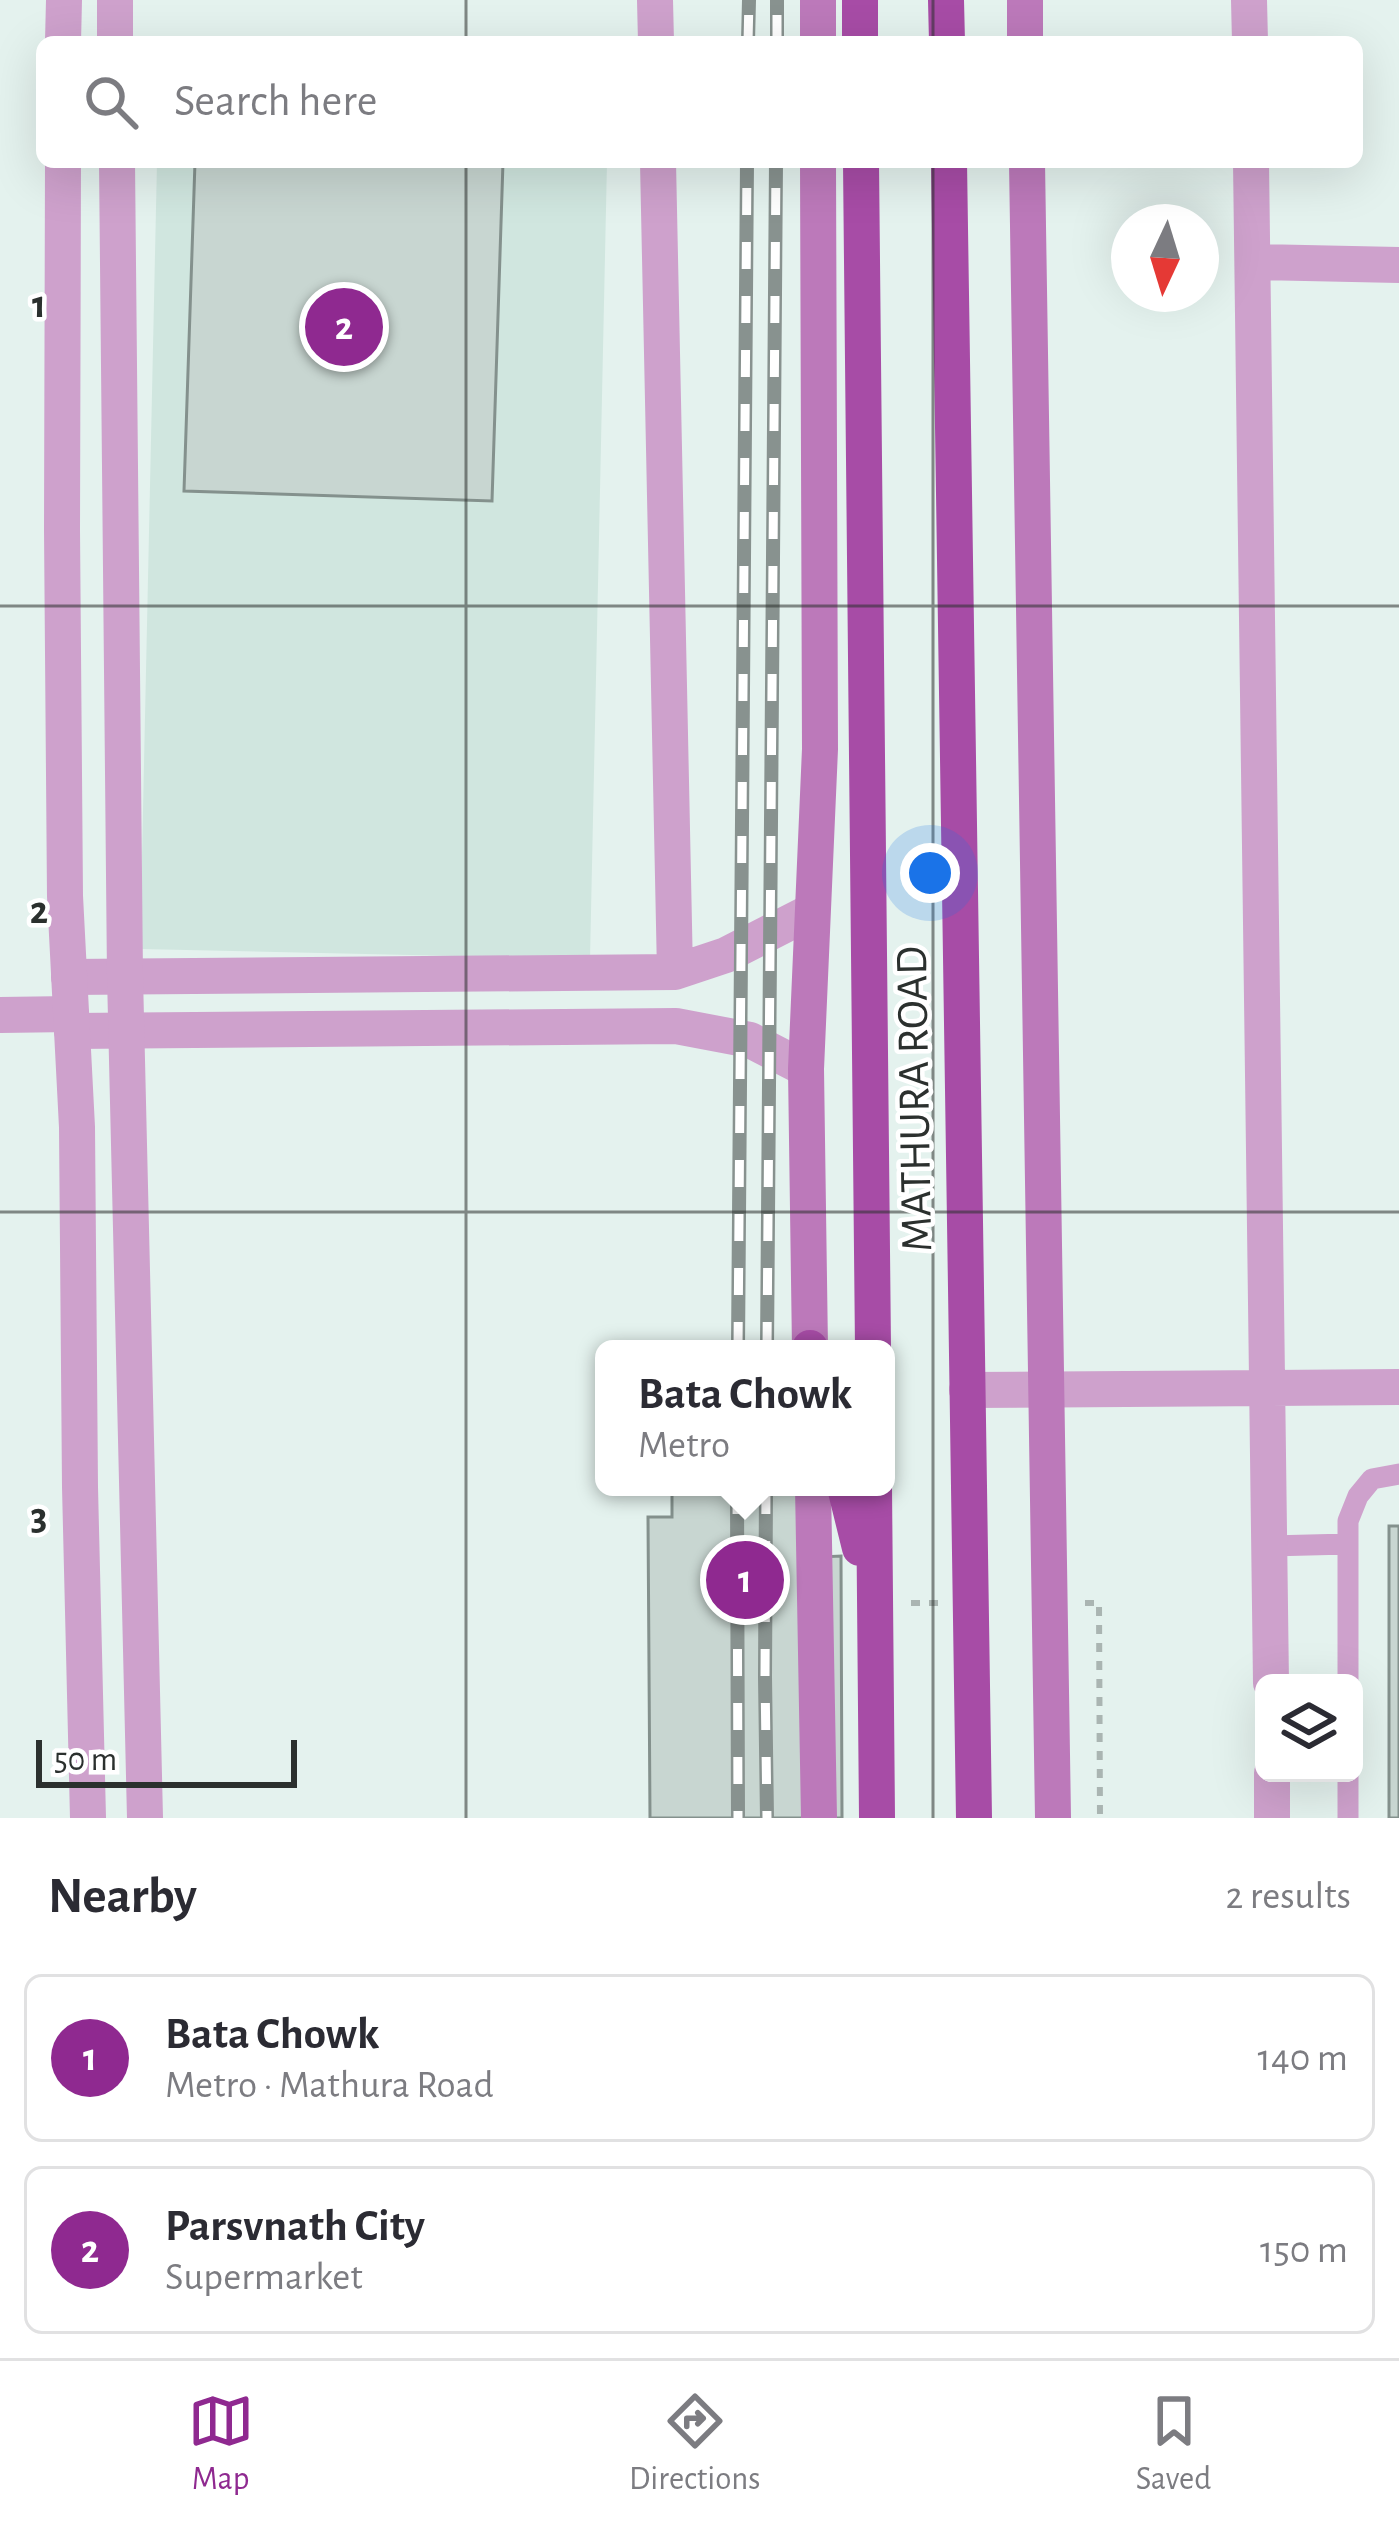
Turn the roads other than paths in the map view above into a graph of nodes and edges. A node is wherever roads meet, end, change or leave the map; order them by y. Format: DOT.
graph roads {
  1 [pos="64,0"];
  2 [pos="115,0"];
  3 [pos="655,0"];
  4 [pos="818,0"];
  5 [pos="860,0"];
  6 [pos="946,0"];
  7 [pos="1024,0"];
  8 [pos="1249,0"];
  9 [pos="64,36"];
  10 [pos="115,36"];
  11 [pos="656,36"];
  12 [pos="818,36"];
  13 [pos="860,36"];
  14 [pos="947,36"];
  15 [pos="1025,36"];
  16 [pos="1250,36"];
  17 [pos="63,168"];
  18 [pos="116,168"];
  19 [pos="658,168"];
  20 [pos="818,168"];
  21 [pos="861,168"];
  22 [pos="949,168"];
  23 [pos="1027,168"];
  24 [pos="1251,168"];
  25 [pos="1253,262"];
  26 [pos="1399,265"];
  27 [pos="812,911"];
  28 [pos="675,972"];
  29 [pos="125,976"];
  30 [pos="69,977"];
  31 [pos="0,1015"];
  32 [pos="72,1022"];
  33 [pos="127,1028"];
  34 [pos="806,1069"];
  35 [pos="810,1340"];
  36 [pos="873,1340"];
  37 [pos="1399,1387"];
  38 [pos="1269,1388"];
  39 [pos="967,1390"];
  40 [pos="1048,1390"];
  41 [pos="1399,1474"];
  42 [pos="813,1496"];
  43 [pos="847,1496"];
  44 [pos="874,1496"];
  45 [pos="1348,1544"];
  46 [pos="1270,1546"];
  47 [pos="875,1610"];
  48 [pos="1271,1674"];
  49 [pos="1348,1674"];
  50 [pos="1272,1782"];
  51 [pos="1348,1782"];
  52 [pos="88,1818"];
  53 [pos="145,1818"];
  54 [pos="819,1818"];
  55 [pos="878,1818"];
  56 [pos="974,1818"];
  57 [pos="1053,1818"];
  58 [pos="1273,1818"];
  59 [pos="1348,1818"];
  1 -- 9 [label="street"];
  2 -- 10 [label="street"];
  3 -- 11 [label="street"];
  4 -- 12 [label="main road"];
  5 -- 13 [label="highway"];
  6 -- 14 [label="highway"];
  7 -- 15 [label="main road"];
  8 -- 16 [label="street"];
  17 -- 30 [label="street"];
  18 -- 29 [label="street"];
  19 -- 28 [label="street"];
  20 -- 27 [label="main road"];
  21 -- 36 [label="highway, MATHURA ROAD"];
  22 -- 39 [label="highway, MATHURA ROAD"];
  23 -- 40 [label="main road"];
  24 -- 25 [label="street"];
  25 -- 26 [label="street"];
  25 -- 38 [label="street"];
  27 -- 28 [label="street"];
  27 -- 34 [label="main road"];
  28 -- 29 [label="street"];
  29 -- 30 [label="street"];
  29 -- 33 [label="street"];
  30 -- 32 [label="street"];
  31 -- 32 [label="street"];
  32 -- 33 [label="street"];
  32 -- 52 [label="street"];
  33 -- 34 [label="street"];
  33 -- 53 [label="street"];
  34 -- 35 [label="main road"];
  37 -- 38 [label="street"];
  38 -- 40 [label="street"];
  38 -- 46 [label="street"];
  39 -- 40 [label="street"];
  39 -- 56 [label="highway, MATHURA ROAD"];
  40 -- 57 [label="main road"];
  41 -- 45 [label="lane"];
  42 -- 54 [label="main road"];
  43 -- 47 [label="highway"];
  44 -- 47 [label="highway"];
  45 -- 46 [label="lane"];
  45 -- 49 [label="lane"];
  46 -- 48 [label="street"];
  47 -- 55 [label="highway"];
  50 -- 58 [label="street"];
  51 -- 59 [label="lane"];
}
